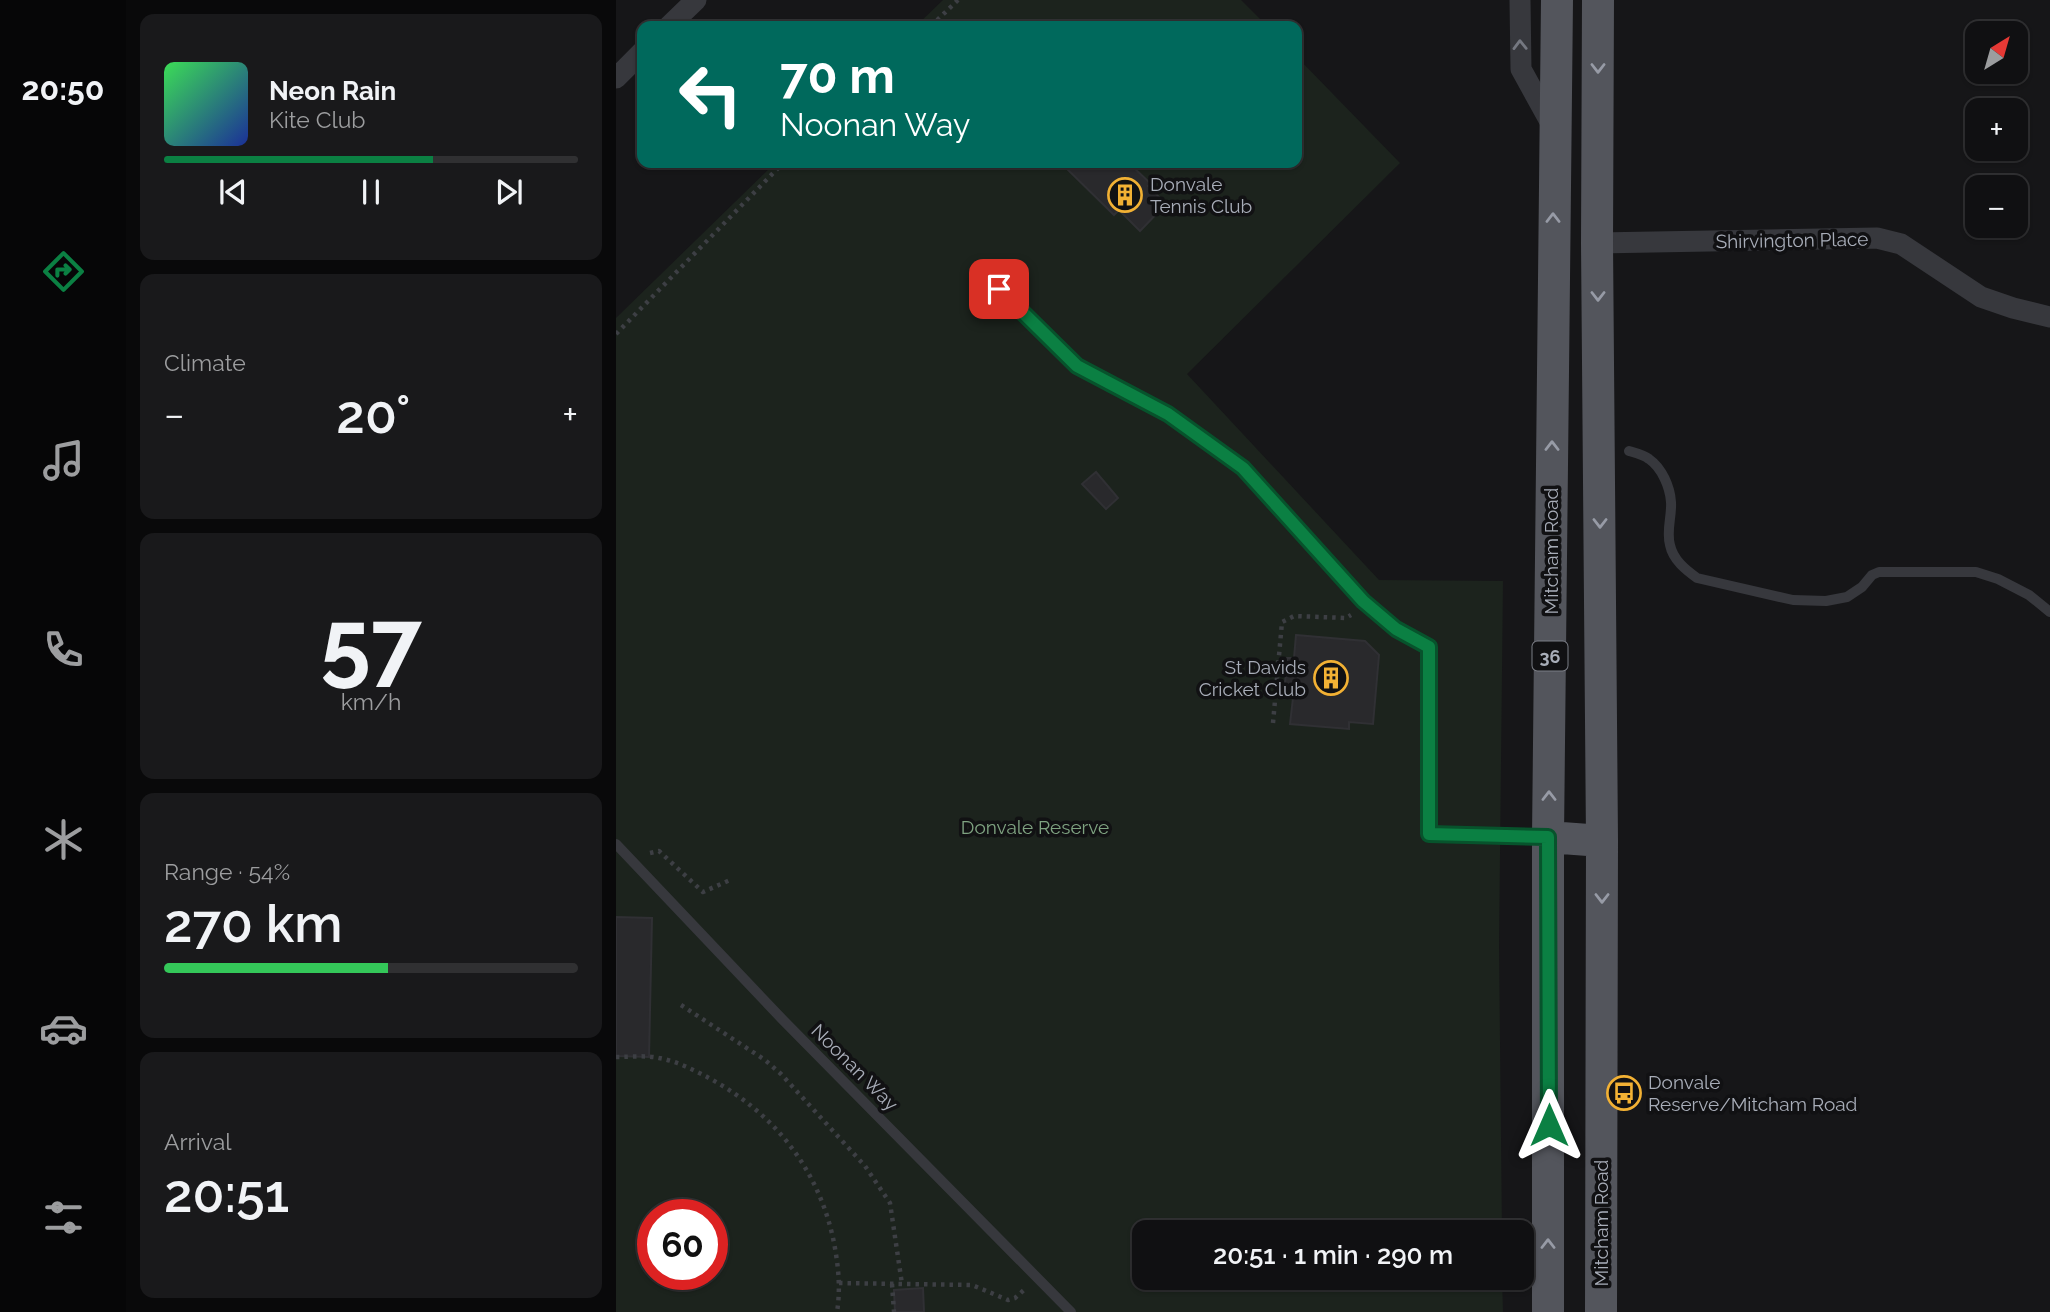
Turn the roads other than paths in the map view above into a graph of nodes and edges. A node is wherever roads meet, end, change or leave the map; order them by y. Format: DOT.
graph roads {
  1 [pos="696,0"];
  2 [pos="1520,0"];
  3 [pos="1557,0"];
  4 [pos="1598,0"];
  5 [pos="674,21"];
  6 [pos="637,57"];
  7 [pos="616,78"];
  8 [pos="1554,129"];
  9 [pos="1597,243"];
  10 [pos="979,270"];
  11 [pos="2050,317"];
  12 [pos="1629,451"];
  13 [pos="2050,611"];
  14 [pos="1548,837"];
  15 [pos="1602,841"];
  16 [pos="616,845"];
  17 [pos="1071,1312"];
  18 [pos="1548,1312"];
  19 [pos="1601,1312"];
  1 -- 5 [label="street"];
  8 -- 2 [label="street, one-way"];
  3 -- 8 [label="main road, Mitcham Road / 36"];
  4 -- 9 [label="main road, Mitcham Road, one-way"];
  6 -- 7 [label="street"];
  14 -- 8 [label="main road, Mitcham Road / 36, one-way"];
  9 -- 11 [label="street, Shirvington Place"];
  9 -- 15 [label="main road, Mitcham Road, one-way"];
  10 -- 14 [label="lane"];
  12 -- 13 [label="lane"];
  14 -- 15 [label="main road"];
  18 -- 14 [label="main road, Mitcham Road / 36, one-way"];
  15 -- 19 [label="main road, Mitcham Road, one-way"];
  16 -- 17 [label="lane, Noonan Way"];
}
